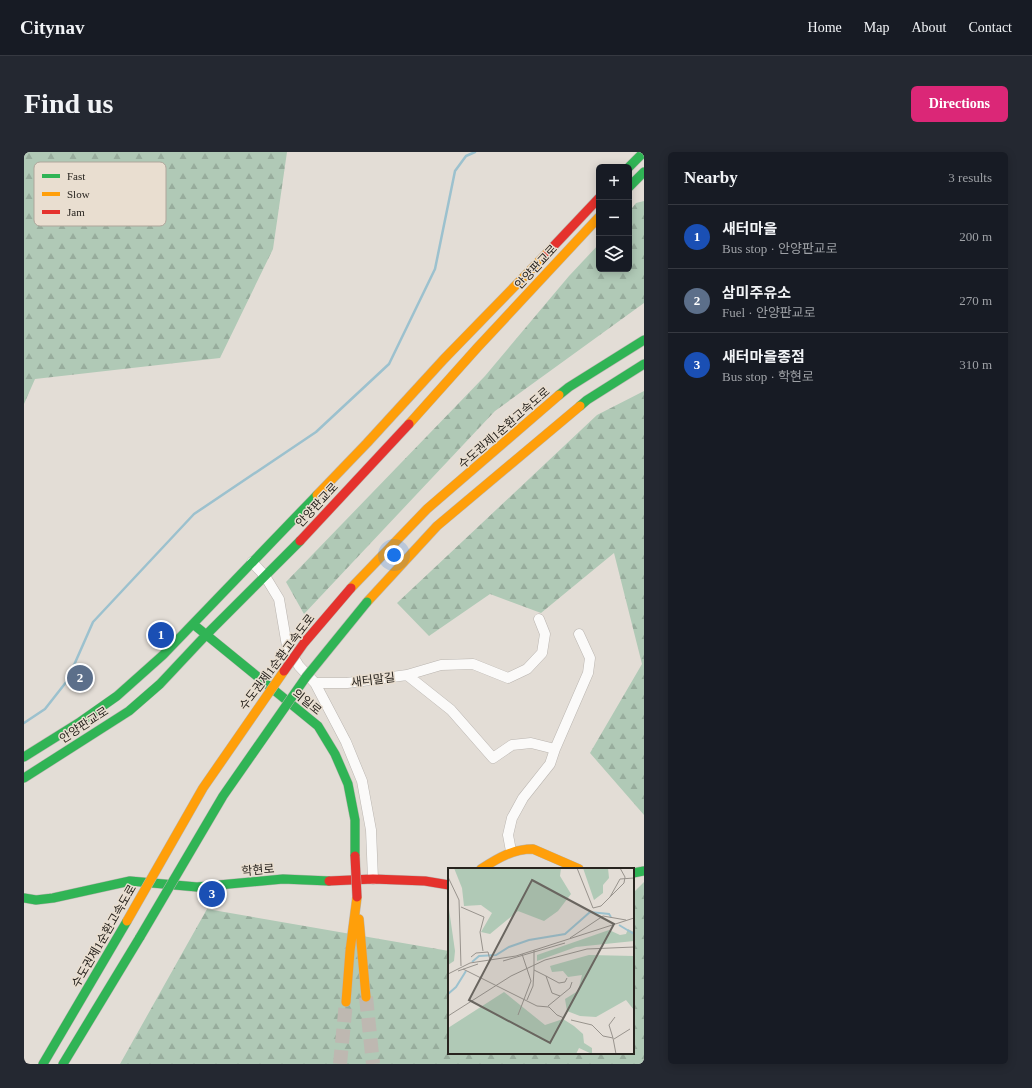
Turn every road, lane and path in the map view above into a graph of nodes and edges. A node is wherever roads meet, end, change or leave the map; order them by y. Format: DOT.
graph roads {
  1 [pos="644,152"];
  2 [pos="632,164"];
  3 [pos="644,172"];
  4 [pos="632,184"];
  5 [pos="597,200"];
  6 [pos="596,220"];
  7 [pos="644,340"];
  8 [pos="644,364"];
  9 [pos="252,562"];
  10 [pos="266,576"];
  11 [pos="540,619"];
  12 [pos="193,624"];
  13 [pos="579,634"];
  14 [pos="206,636"];
  15 [pos="408,675"];
  16 [pos="315,683"];
  17 [pos="555,750"];
  18 [pos="24,757"];
  19 [pos="24,778"];
  20 [pos="511,851"];
  21 [pos="482,868"];
  22 [pos="577,868"];
  23 [pos="644,871"];
  24 [pos="634,873"];
  25 [pos="373,879"];
  26 [pos="448,885"];
  27 [pos="357,897"];
  28 [pos="24,898"];
  29 [pos="366,997"];
  30 [pos="346,1002"];
  31 [pos="43,1064"];
  32 [pos="63,1064"];
  1 -- 2 [label="main road"];
  3 -- 4 [label="main road"];
  5 -- 9 [label="main road, 안양판교로"];
  6 -- 10 [label="main road, 안양판교로"];
  7 -- 31 [label="main road, 수도권제1순환고속도로, bridge"];
  8 -- 32 [label="main road, bridge"];
  9 -- 10 [label="street"];
  9 -- 12 [label="main road, 안양판교로"];
  10 -- 14 [label="main road, 안양판교로"];
  10 -- 16 [label="street"];
  11 -- 15 [label="street"];
  12 -- 14 [label="main road, 의일로"];
  12 -- 18 [label="main road, 안양판교로"];
  13 -- 17 [label="street"];
  14 -- 19 [label="main road, 안양판교로"];
  14 -- 27 [label="main road, 의일로, bridge"];
  15 -- 16 [label="street, 새터말길"];
  15 -- 17 [label="street, 새터말길"];
  16 -- 25 [label="street"];
  17 -- 20 [label="street"];
  20 -- 21 [label="main road"];
  20 -- 22 [label="main road"];
  23 -- 24 [label="main road"];
  25 -- 26 [label="main road, 학현로"];
  25 -- 28 [label="main road, 학현로"];
  27 -- 29 [label="main road"];
  27 -- 30 [label="main road"];
}
